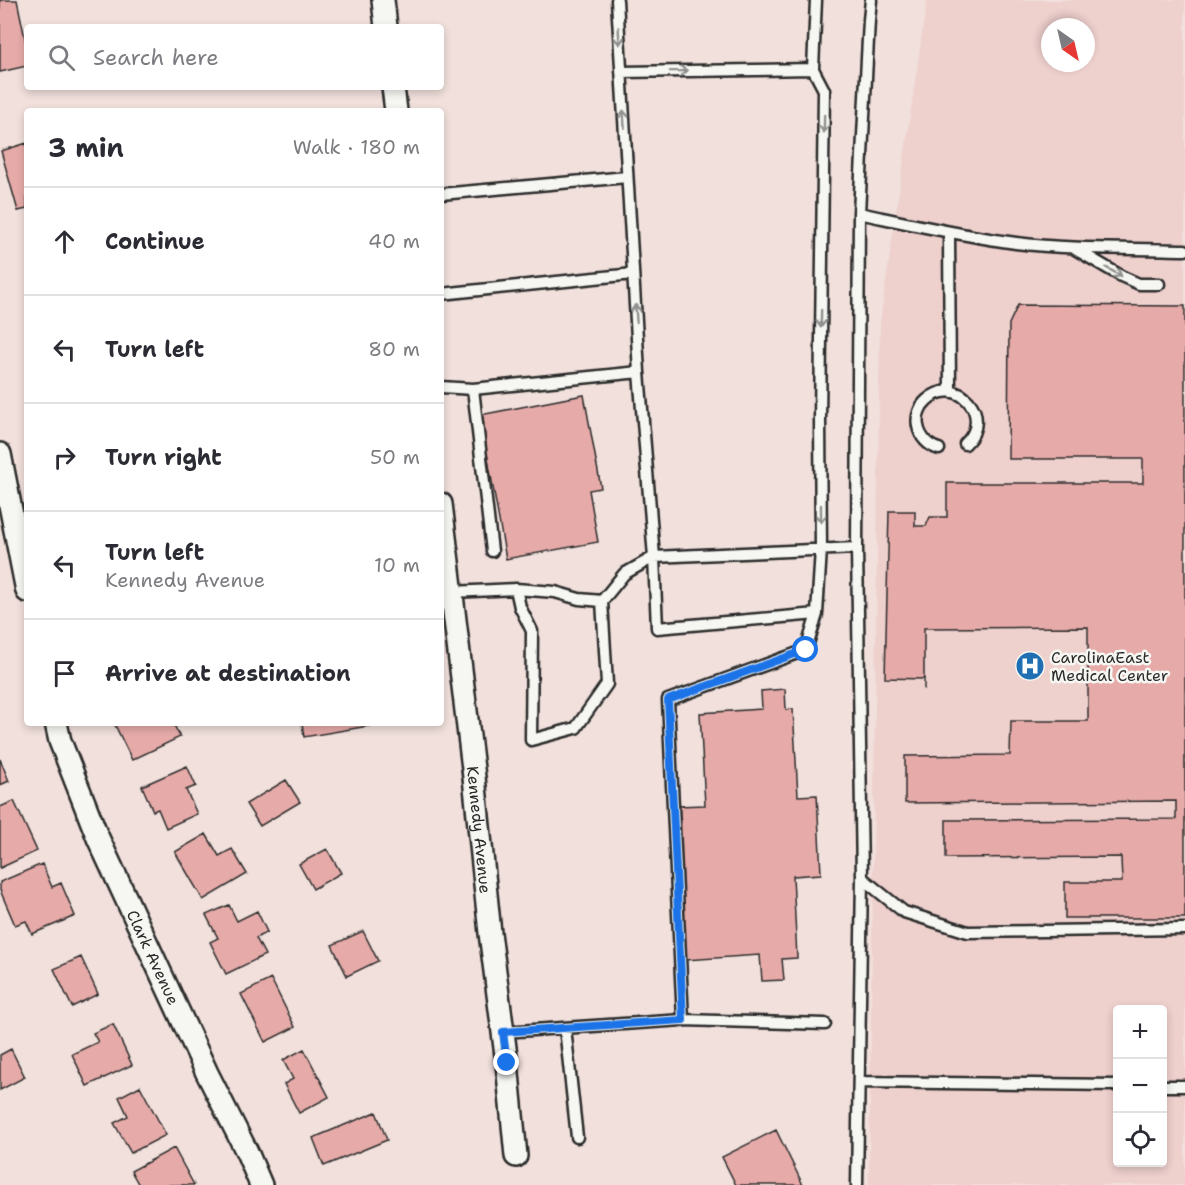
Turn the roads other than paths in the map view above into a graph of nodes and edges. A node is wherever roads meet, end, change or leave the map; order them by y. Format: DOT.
graph roads {
  1 [pos="383,0"];
  2 [pos="617,0"];
  3 [pos="816,0"];
  4 [pos="871,0"];
  5 [pos="386,24"];
  6 [pos="813,69"];
  7 [pos="621,72"];
  8 [pos="393,90"];
  9 [pos="396,108"];
  10 [pos="627,177"];
  11 [pos="444,194"];
  12 [pos="859,213"];
  13 [pos="949,232"];
  14 [pos="1072,248"];
  15 [pos="1185,250"];
  16 [pos="633,274"];
  17 [pos="1159,284"];
  18 [pos="444,294"];
  19 [pos="639,372"];
  20 [pos="444,387"];
  21 [pos="473,389"];
  22 [pos="950,392"];
  23 [pos="965,444"];
  24 [pos="939,449"];
  25 [pos="0,454"];
  26 [pos="444,528"];
  27 [pos="857,548"];
  28 [pos="821,549"];
  29 [pos="492,551"];
  30 [pos="654,557"];
  31 [pos="24,576"];
  32 [pos="516,589"];
  33 [pos="452,592"];
  34 [pos="602,601"];
  35 [pos="817,614"];
  36 [pos="57,726"];
  37 [pos="862,878"];
  38 [pos="1185,929"];
  39 [pos="683,1020"];
  40 [pos="825,1024"];
  41 [pos="565,1028"];
  42 [pos="503,1032"];
  43 [pos="859,1082"];
  44 [pos="1113,1085"];
  45 [pos="1167,1086"];
  46 [pos="1185,1086"];
  47 [pos="577,1137"];
  48 [pos="516,1156"];
  49 [pos="261,1185"];
  50 [pos="857,1185"];
  1 -- 5 [label="street"];
  2 -- 7 [label="lane, one-way"];
  3 -- 6 [label="lane"];
  4 -- 12 [label="lane"];
  7 -- 6 [label="lane, one-way"];
  6 -- 28 [label="lane, one-way"];
  10 -- 7 [label="lane, one-way"];
  8 -- 9 [label="street"];
  10 -- 11 [label="lane"];
  10 -- 16 [label="lane"];
  12 -- 13 [label="lane"];
  12 -- 27 [label="lane"];
  13 -- 14 [label="lane"];
  13 -- 22 [label="lane"];
  14 -- 15 [label="lane"];
  14 -- 17 [label="lane, one-way"];
  16 -- 18 [label="lane"];
  19 -- 16 [label="lane, one-way"];
  19 -- 21 [label="lane"];
  19 -- 30 [label="lane"];
  20 -- 21 [label="lane"];
  21 -- 29 [label="lane"];
  22 -- 23 [label="lane"];
  22 -- 24 [label="lane"];
  25 -- 31 [label="street"];
  26 -- 33 [label="street, Kennedy Avenue"];
  27 -- 28 [label="lane"];
  27 -- 37 [label="lane"];
  28 -- 30 [label="lane"];
  28 -- 35 [label="lane"];
  30 -- 34 [label="lane"];
  30 -- 35 [label="lane"];
  32 -- 33 [label="lane"];
  32 -- 34 [label="lane"];
  32 -- 34 [label="lane"];
  33 -- 42 [label="street, Kennedy Avenue"];
  35 -- 39 [label="lane"];
  36 -- 49 [label="street, Clark Avenue"];
  37 -- 38 [label="lane"];
  37 -- 43 [label="lane"];
  39 -- 40 [label="lane"];
  39 -- 41 [label="lane"];
  41 -- 42 [label="lane"];
  41 -- 47 [label="lane"];
  42 -- 48 [label="street, Kennedy Avenue"];
  43 -- 44 [label="lane"];
  43 -- 50 [label="lane"];
  45 -- 46 [label="lane"];
}
